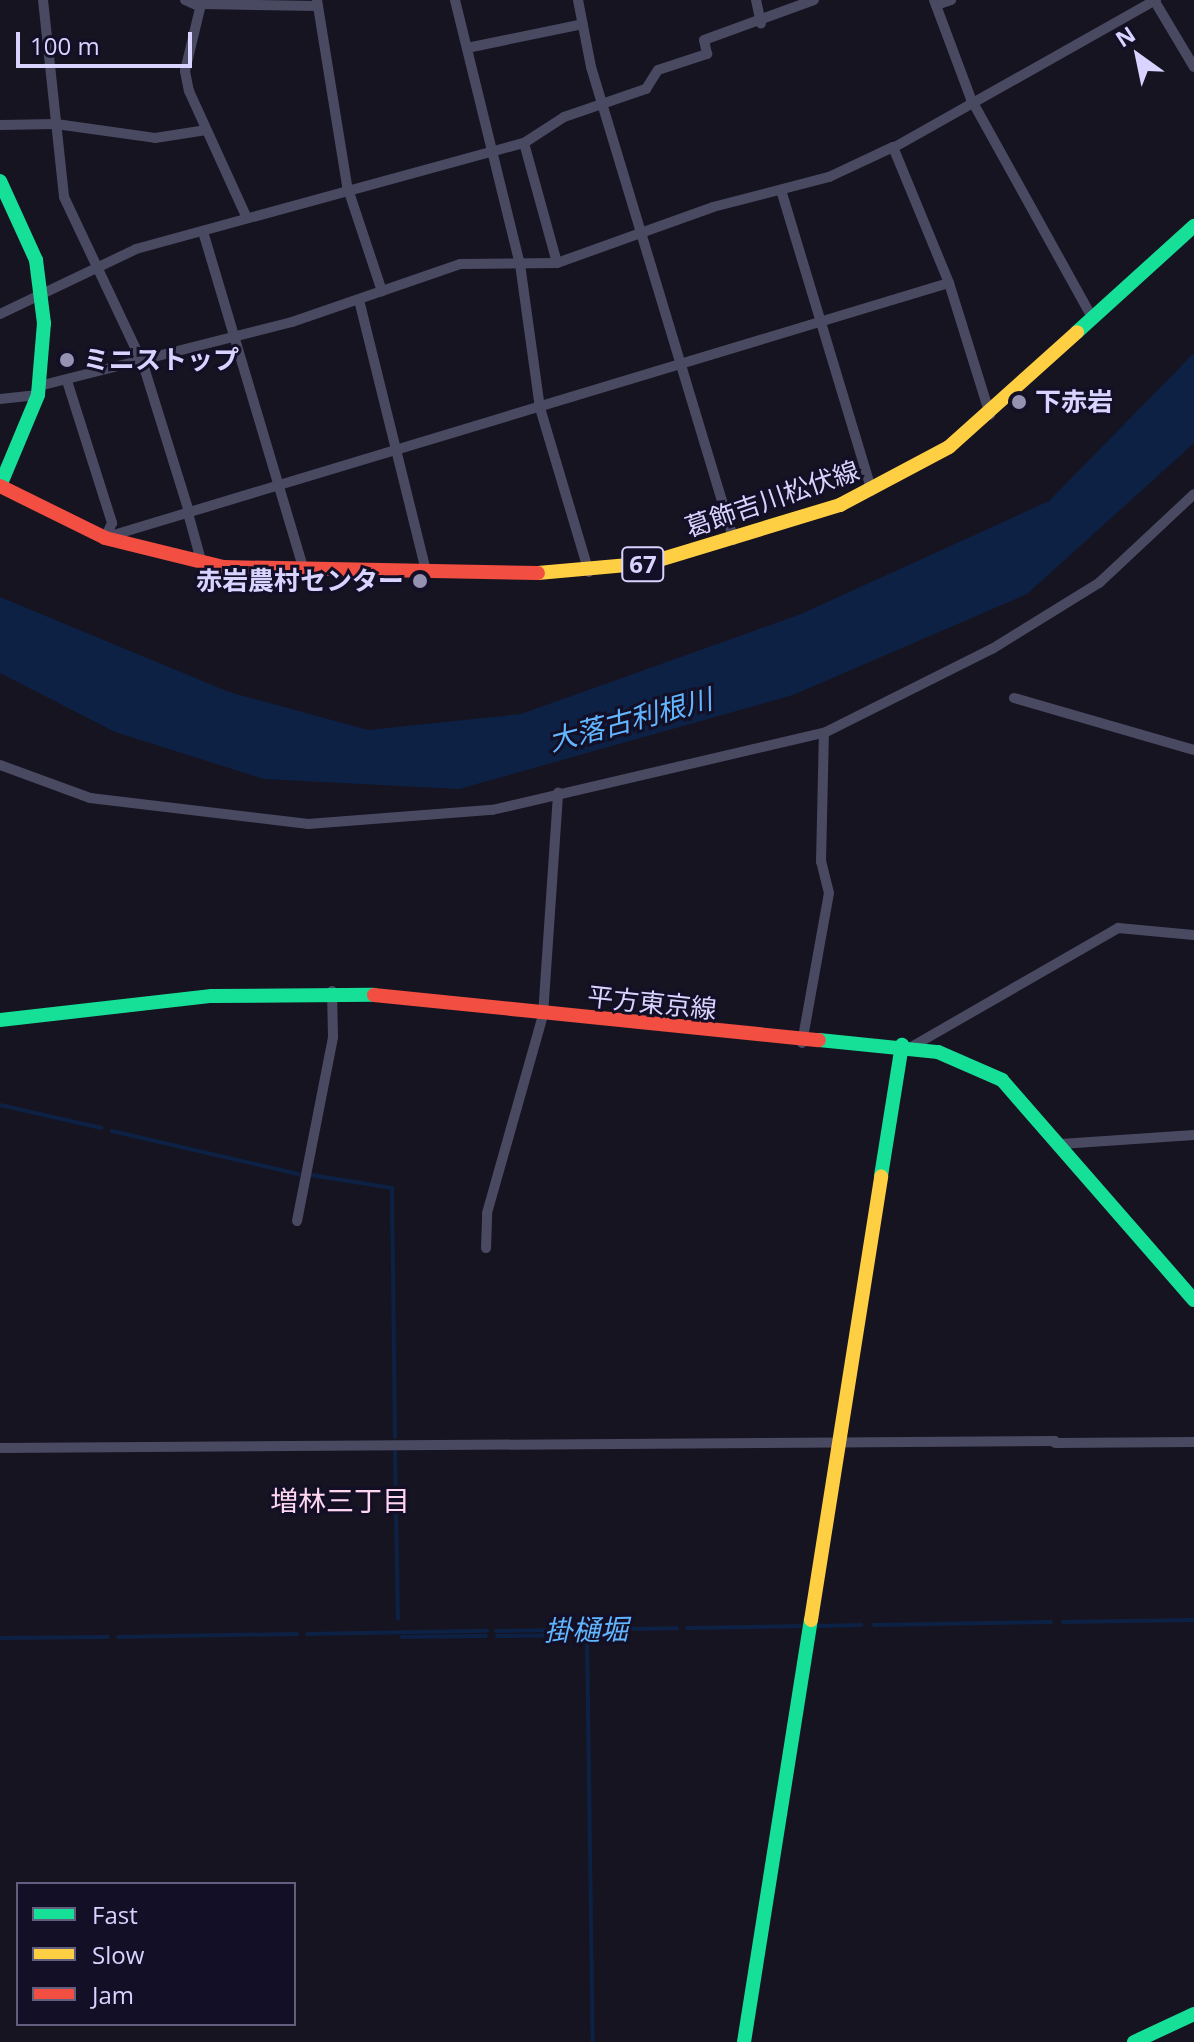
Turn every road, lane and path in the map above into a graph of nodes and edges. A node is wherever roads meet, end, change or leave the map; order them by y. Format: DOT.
graph roads {
  1 [pos="43,0"];
  2 [pos="185,0"];
  3 [pos="455,0"];
  4 [pos="578,0"];
  5 [pos="756,0"];
  6 [pos="814,0"];
  7 [pos="951,0"];
  8 [pos="1155,0"];
  9 [pos="201,3"];
  10 [pos="318,3"];
  11 [pos="935,3"];
  12 [pos="761,23"];
  13 [pos="583,24"];
  14 [pos="467,48"];
  15 [pos="1194,67"];
  16 [pos="971,99"];
  17 [pos="603,101"];
  18 [pos="56,124"];
  19 [pos="0,125"];
  20 [pos="206,130"];
  21 [pos="524,143"];
  22 [pos="893,148"];
  23 [pos="492,154"];
  24 [pos="0,181"];
  25 [pos="347,186"];
  26 [pos="781,190"];
  27 [pos="246,216"];
  28 [pos="1194,226"];
  29 [pos="644,229"];
  30 [pos="204,235"];
  31 [pos="557,263"];
  32 [pos="98,264"];
  33 [pos="520,264"];
  34 [pos="949,283"];
  35 [pos="43,290"];
  36 [pos="382,291"];
  37 [pos="359,300"];
  38 [pos="0,314"];
  39 [pos="1094,320"];
  40 [pos="820,322"];
  41 [pos="239,336"];
  42 [pos="143,364"];
  43 [pos="681,364"];
  44 [pos="68,384"];
  45 [pos="39,391"];
  46 [pos="0,399"];
  47 [pos="540,408"];
  48 [pos="990,415"];
  49 [pos="400,449"];
  50 [pos="0,486"];
  51 [pos="280,486"];
  52 [pos="872,491"];
  53 [pos="1194,494"];
  54 [pos="189,513"];
  55 [pos="105,538"];
  56 [pos="734,540"];
  57 [pos="202,564"];
  58 [pos="304,571"];
  59 [pos="426,571"];
  60 [pos="589,572"];
  61 [pos="1014,698"];
  62 [pos="824,733"];
  63 [pos="1194,750"];
  64 [pos="0,765"];
  65 [pos="558,793"];
  66 [pos="1194,935"];
  67 [pos="332,991"];
  68 [pos="543,1015"];
  69 [pos="0,1020"];
  70 [pos="802,1043"];
  71 [pos="908,1046"];
  72 [pos="1194,1135"];
  73 [pos="1061,1144"];
  74 [pos="297,1221"];
  75 [pos="486,1248"];
  76 [pos="1194,1300"];
  77 [pos="841,1442"];
  78 [pos="1194,1442"];
  79 [pos="0,1448"];
  80 [pos="1194,2014"];
  81 [pos="744,2042"];
  82 [pos="1134,2042"];
  1 -- 18 [label="street"];
  2 -- 9 [label="street"];
  3 -- 14 [label="street"];
  4 -- 13 [label="street"];
  5 -- 12 [label="street"];
  6 -- 12 [label="street"];
  7 -- 11 [label="street"];
  8 -- 15 [label="street"];
  8 -- 16 [label="street"];
  9 -- 10 [label="street"];
  9 -- 20 [label="street"];
  10 -- 25 [label="street"];
  11 -- 16 [label="street"];
  12 -- 17 [label="street"];
  13 -- 14 [label="street"];
  13 -- 17 [label="street"];
  14 -- 23 [label="street"];
  16 -- 22 [label="street"];
  16 -- 39 [label="street"];
  17 -- 21 [label="street"];
  17 -- 29 [label="street"];
  18 -- 19 [label="street"];
  18 -- 20 [label="street"];
  18 -- 32 [label="street"];
  20 -- 27 [label="street"];
  21 -- 23 [label="street"];
  21 -- 31 [label="street"];
  22 -- 26 [label="street"];
  22 -- 34 [label="street"];
  23 -- 25 [label="street"];
  23 -- 33 [label="street"];
  24 -- 35 [label="main road"];
  25 -- 27 [label="street"];
  25 -- 36 [label="street"];
  26 -- 29 [label="street"];
  26 -- 40 [label="street"];
  27 -- 30 [label="street"];
  28 -- 39 [label="main road, 葛飾吉川松伏線 / 67"];
  29 -- 31 [label="street"];
  29 -- 43 [label="street"];
  30 -- 32 [label="street"];
  30 -- 41 [label="street"];
  31 -- 33 [label="street"];
  32 -- 35 [label="street"];
  32 -- 42 [label="street"];
  33 -- 36 [label="street"];
  33 -- 47 [label="street"];
  34 -- 40 [label="street"];
  34 -- 48 [label="street"];
  35 -- 38 [label="street"];
  35 -- 45 [label="main road"];
  36 -- 37 [label="street"];
  37 -- 41 [label="street"];
  37 -- 49 [label="street"];
  39 -- 48 [label="main road, 葛飾吉川松伏線 / 67"];
  40 -- 43 [label="street"];
  40 -- 52 [label="street"];
  41 -- 42 [label="street"];
  41 -- 51 [label="street"];
  42 -- 44 [label="street"];
  42 -- 54 [label="street"];
  43 -- 47 [label="street"];
  43 -- 56 [label="street"];
  44 -- 45 [label="street"];
  44 -- 55 [label="street"];
  45 -- 46 [label="street"];
  45 -- 50 [label="main road"];
  47 -- 49 [label="street"];
  47 -- 60 [label="street"];
  48 -- 52 [label="main road, 葛飾吉川松伏線 / 67"];
  49 -- 51 [label="street"];
  49 -- 59 [label="street"];
  50 -- 55 [label="main road, 葛飾吉川松伏線 / 67"];
  51 -- 54 [label="street"];
  51 -- 58 [label="street"];
  52 -- 56 [label="main road, 葛飾吉川松伏線 / 67"];
  53 -- 62 [label="street"];
  54 -- 55 [label="street"];
  54 -- 57 [label="street"];
  55 -- 57 [label="main road, 葛飾吉川松伏線 / 67"];
  56 -- 60 [label="main road, 葛飾吉川松伏線 / 67"];
  57 -- 58 [label="main road, 葛飾吉川松伏線 / 67"];
  58 -- 59 [label="main road, 葛飾吉川松伏線 / 67"];
  59 -- 60 [label="main road, 葛飾吉川松伏線 / 67"];
  61 -- 63 [label="street"];
  62 -- 65 [label="street"];
  62 -- 70 [label="street"];
  64 -- 65 [label="street"];
  65 -- 68 [label="street"];
  66 -- 71 [label="street"];
  67 -- 68 [label="main road, 平方東京線"];
  67 -- 69 [label="main road, 平方東京線"];
  67 -- 74 [label="street"];
  68 -- 70 [label="main road, 平方東京線"];
  68 -- 75 [label="street"];
  70 -- 71 [label="main road, 平方東京線"];
  71 -- 73 [label="main road, 平方東京線"];
  71 -- 77 [label="main road"];
  72 -- 73 [label="street"];
  73 -- 76 [label="main road, 平方東京線"];
  77 -- 78 [label="street"];
  77 -- 79 [label="street"];
  77 -- 81 [label="main road"];
  80 -- 82 [label="main road"];
}
